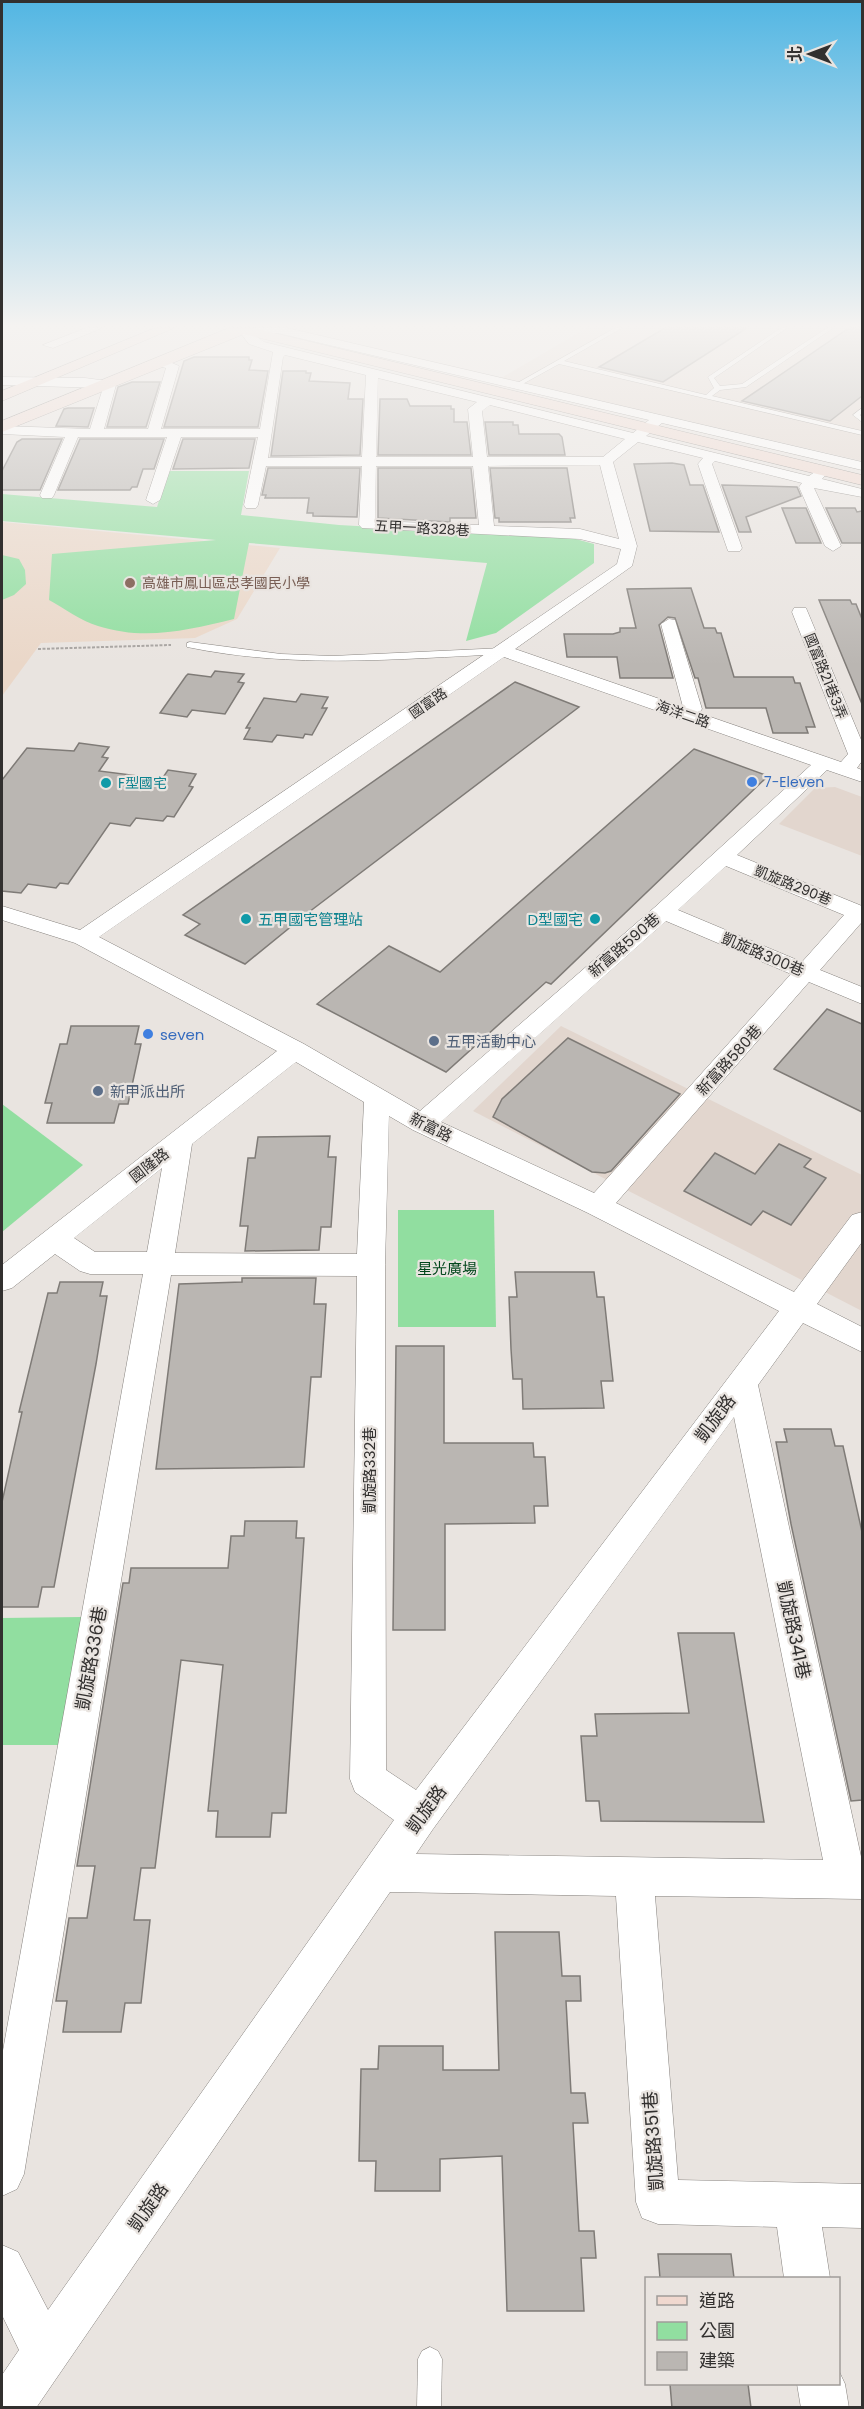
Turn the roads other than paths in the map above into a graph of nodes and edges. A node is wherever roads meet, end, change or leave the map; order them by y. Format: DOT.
graph roads {
  1 [pos="70,440"];
  2 [pos="173,440"];
  3 [pos="264,440"];
  4 [pos="370,440"];
  5 [pos="477,440"];
  6 [pos="632,440"];
  7 [pos="664,440"];
  8 [pos="677,440"];
  9 [pos="730,440"];
  10 [pos="712,456"];
  11 [pos="370,461"];
  12 [pos="478,461"];
  13 [pos="606,461"];
  14 [pos="260,462"];
  15 [pos="862,466"];
  16 [pos="823,470"];
  17 [pos="862,480"];
  18 [pos="862,493"];
  19 [pos="47,495"];
  20 [pos="153,500"];
  21 [pos="251,505"];
  22 [pos="487,531"];
  23 [pos="629,546"];
  24 [pos="833,546"];
  25 [pos="734,548"];
  26 [pos="800,612"];
  27 [pos="669,624"];
  28 [pos="190,645"];
  29 [pos="504,651"];
  30 [pos="685,715"];
  31 [pos="844,770"];
  32 [pos="723,856"];
  33 [pos="663,912"];
  34 [pos="2,913"];
  35 [pos="861,913"];
  36 [pos="83,938"];
  37 [pos="808,972"];
  38 [pos="862,996"];
  39 [pos="295,1050"];
  40 [pos="377,1096"];
  41 [pos="422,1124"];
  42 [pos="180,1141"];
  43 [pos="598,1206"];
  44 [pos="862,1222"];
  45 [pos="54,1239"];
  46 [pos="159,1264"];
  47 [pos="370,1265"];
  48 [pos="2,1280"];
  49 [pos="798,1307"];
  50 [pos="862,1340"];
  51 [pos="742,1381"];
  52 [pos="420,1816"];
  53 [pos="381,1873"];
  54 [pos="634,1877"];
  55 [pos="854,1880"];
  56 [pos="2,2174"];
  57 [pos="796,2205"];
  58 [pos="862,2206"];
  59 [pos="2,2268"];
  60 [pos="807,2277"];
  61 [pos="45,2353"];
  62 [pos="430,2359"];
  63 [pos="821,2385"];
  64 [pos="7,2408"];
  65 [pos="429,2408"];
  66 [pos="825,2408"];
  1 -- 19 [label="street"];
  2 -- 20 [label="street"];
  3 -- 14 [label="street"];
  4 -- 11 [label="street, 五甲一路328巷"];
  5 -- 12 [label="street"];
  6 -- 13 [label="street"];
  7 -- 10 [label="street"];
  8 -- 16 [label="street"];
  9 -- 16 [label="street"];
  10 -- 16 [label="street"];
  10 -- 25 [label="street"];
  11 -- 12 [label="street"];
  11 -- 14 [label="street"];
  11 -- 22 [label="street, 五甲一路328巷"];
  12 -- 13 [label="street"];
  12 -- 22 [label="street"];
  13 -- 23 [label="street, 國富路"];
  14 -- 21 [label="street"];
  15 -- 16 [label="street"];
  16 -- 17 [label="street"];
  16 -- 18 [label="street"];
  16 -- 24 [label="street"];
  22 -- 23 [label="street, 五甲一路328巷"];
  23 -- 29 [label="street, 國富路"];
  26 -- 31 [label="street, 國富路21巷3弄"];
  27 -- 30 [label="street"];
  28 -- 29 [label="lane"];
  29 -- 30 [label="street, 海洋二路"];
  29 -- 36 [label="street, 國富路"];
  30 -- 31 [label="street, 海洋二路"];
  31 -- 32 [label="street, 新富路590巷"];
  32 -- 33 [label="street, 新富路590巷"];
  32 -- 35 [label="street, 凱旋路290巷"];
  33 -- 37 [label="street, 凱旋路300巷"];
  33 -- 41 [label="street, 新富路590巷"];
  34 -- 36 [label="street, 新富路"];
  35 -- 37 [label="street, 新富路580巷"];
  36 -- 39 [label="street, 新富路"];
  37 -- 38 [label="street, 凱旋路300巷"];
  37 -- 43 [label="street, 新富路580巷"];
  39 -- 40 [label="street, 新富路"];
  39 -- 42 [label="street, 國隆路"];
  40 -- 41 [label="street, 新富路"];
  40 -- 47 [label="street, 凱旋路332巷"];
  41 -- 43 [label="street, 新富路"];
  42 -- 45 [label="street, 國隆路"];
  42 -- 46 [label="street, 凱旋路336巷"];
  43 -- 49 [label="street, 新富路"];
  44 -- 49 [label="street, 凱旋路"];
  45 -- 46 [label="street"];
  45 -- 48 [label="street, 國隆路"];
  46 -- 47 [label="street"];
  46 -- 56 [label="street, 凱旋路336巷"];
  47 -- 52 [label="street, 凱旋路332巷"];
  49 -- 50 [label="street, 新富路"];
  49 -- 51 [label="street, 凱旋路"];
  51 -- 52 [label="street, 凱旋路"];
  51 -- 55 [label="street, 凱旋路341巷"];
  52 -- 53 [label="street, 凱旋路"];
  53 -- 54 [label="street"];
  53 -- 61 [label="street, 凱旋路"];
  54 -- 55 [label="street"];
  54 -- 57 [label="street, 凱旋路351巷"];
  57 -- 58 [label="street, 凱旋路351巷"];
  57 -- 60 [label="street"];
  59 -- 61 [label="street"];
  61 -- 64 [label="street, 凱旋路"];
  62 -- 65 [label="lane"];
  63 -- 66 [label="street"];
}
